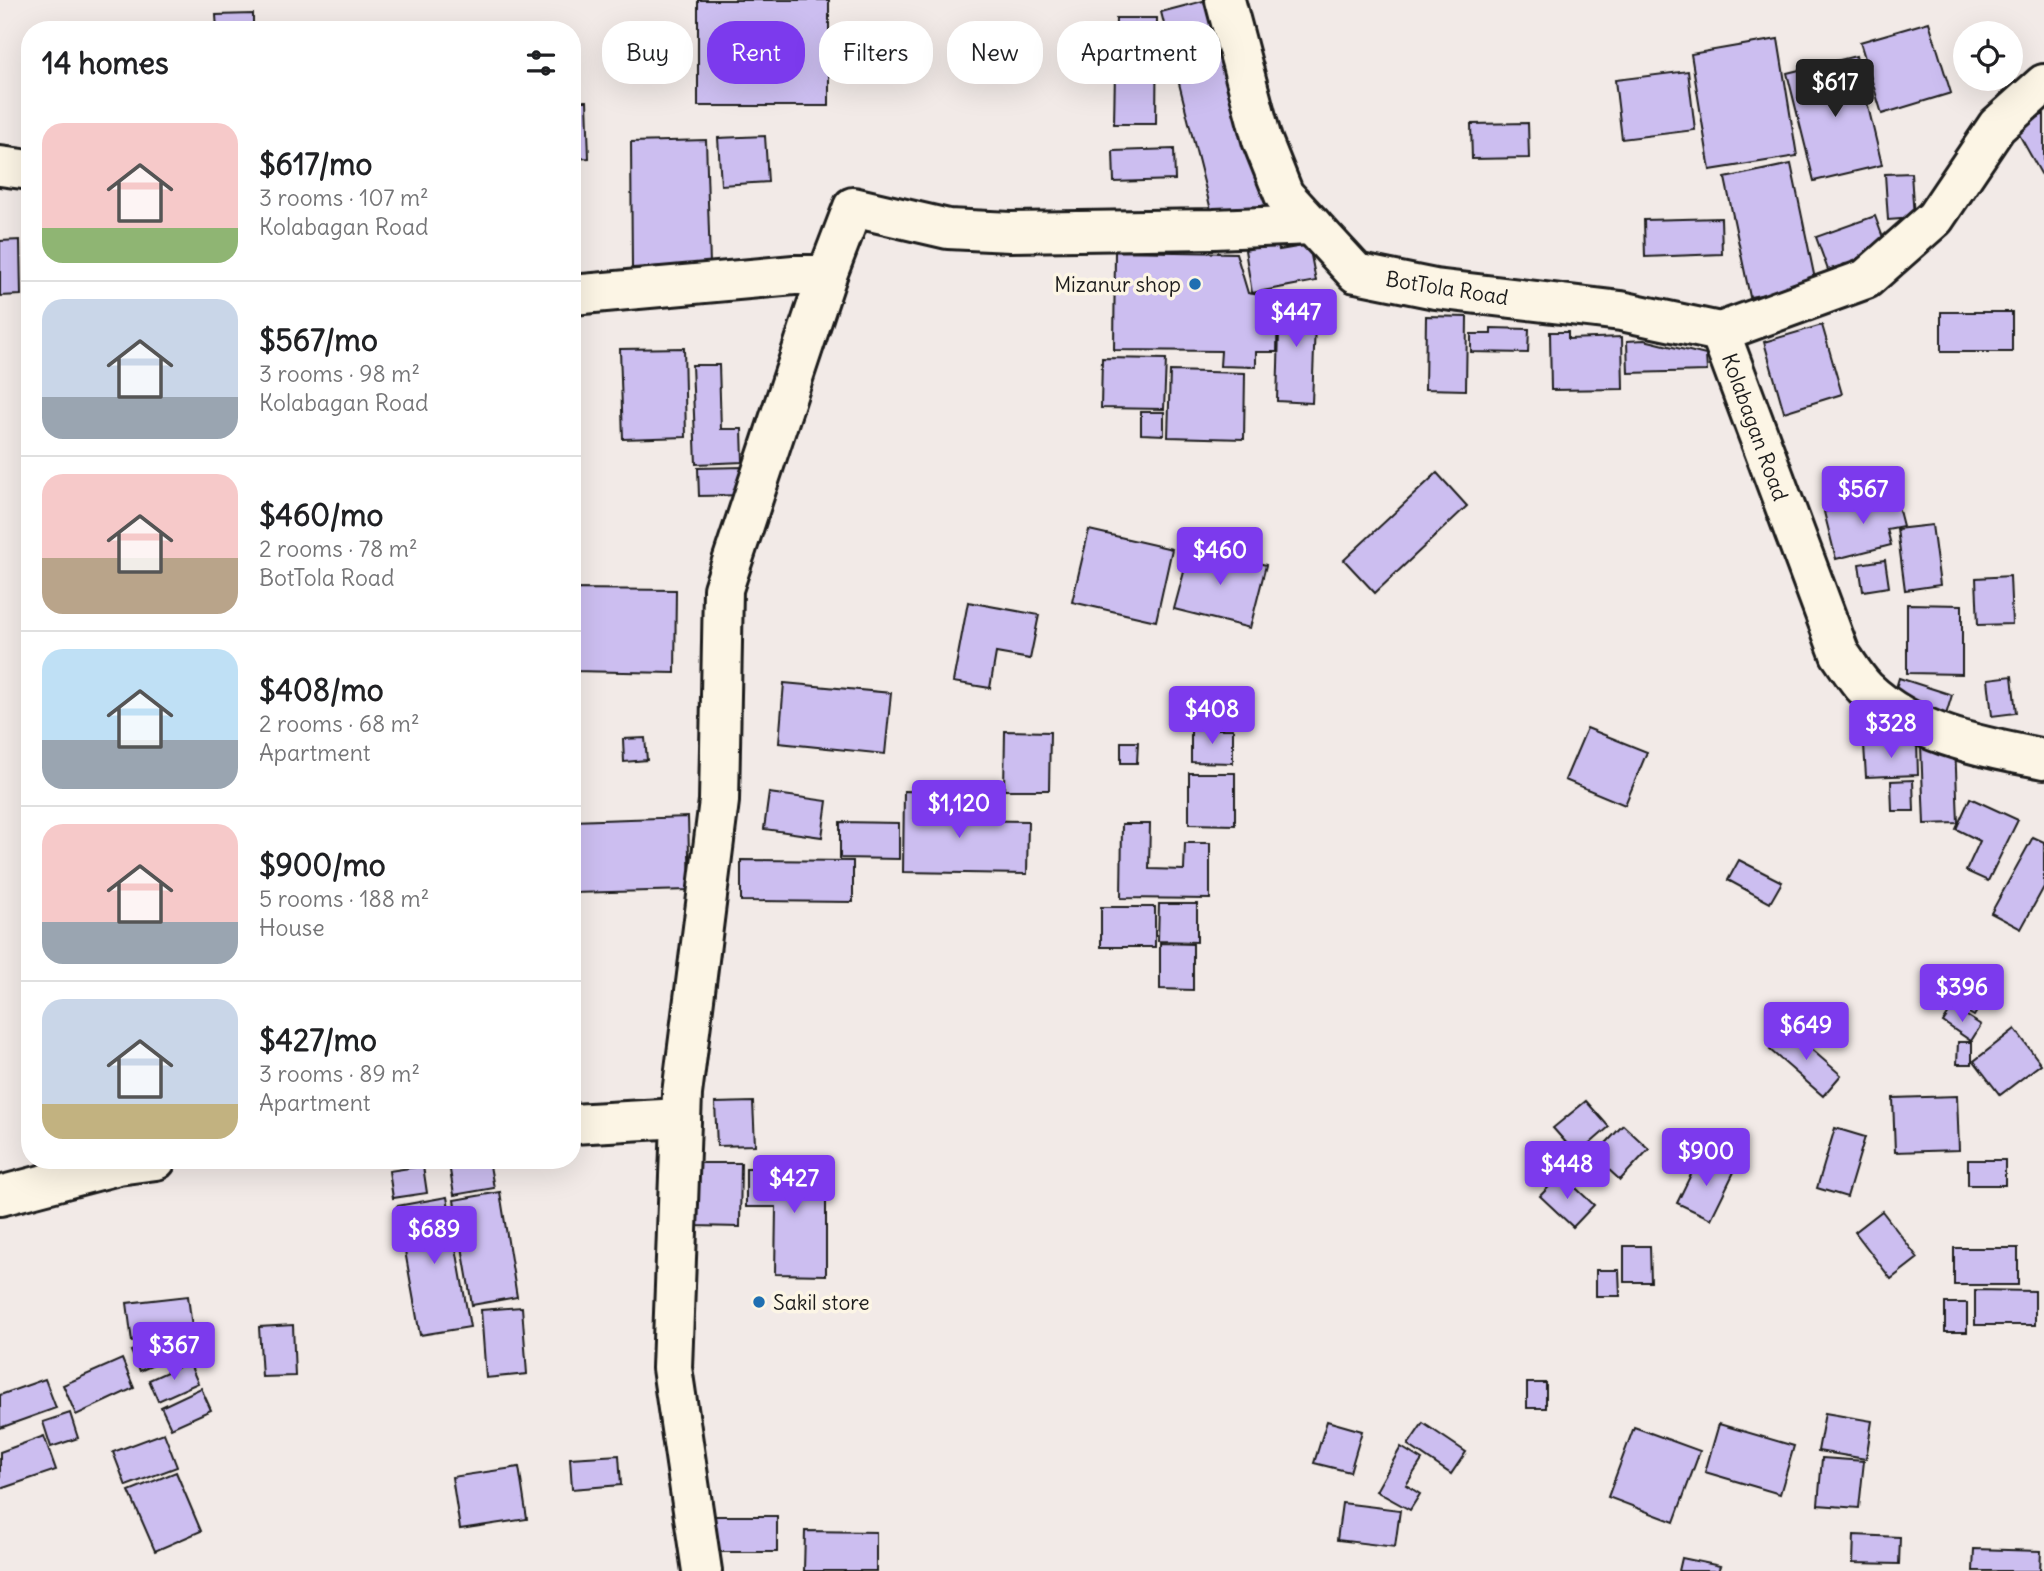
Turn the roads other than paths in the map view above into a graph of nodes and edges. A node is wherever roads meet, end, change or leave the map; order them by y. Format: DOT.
graph roads {
  1 [pos="1225,0"];
  2 [pos="2044,84"];
  3 [pos="0,166"];
  4 [pos="21,169"];
  5 [pos="1312,225"];
  6 [pos="827,275"];
  7 [pos="581,294"];
  8 [pos="1720,331"];
  9 [pos="2044,759"];
  10 [pos="681,1118"];
  11 [pos="581,1124"];
  12 [pos="103,1169"];
  13 [pos="0,1196"];
  14 [pos="702,1571"];
  1 -- 5 [label="street, BotTola Road"];
  2 -- 8 [label="street, Kolabagan Road"];
  3 -- 4 [label="street"];
  5 -- 6 [label="street"];
  5 -- 8 [label="street, BotTola Road"];
  6 -- 7 [label="street"];
  6 -- 10 [label="street"];
  8 -- 9 [label="street, Kolabagan Road"];
  10 -- 11 [label="street"];
  10 -- 14 [label="street"];
  12 -- 13 [label="street"];
}
